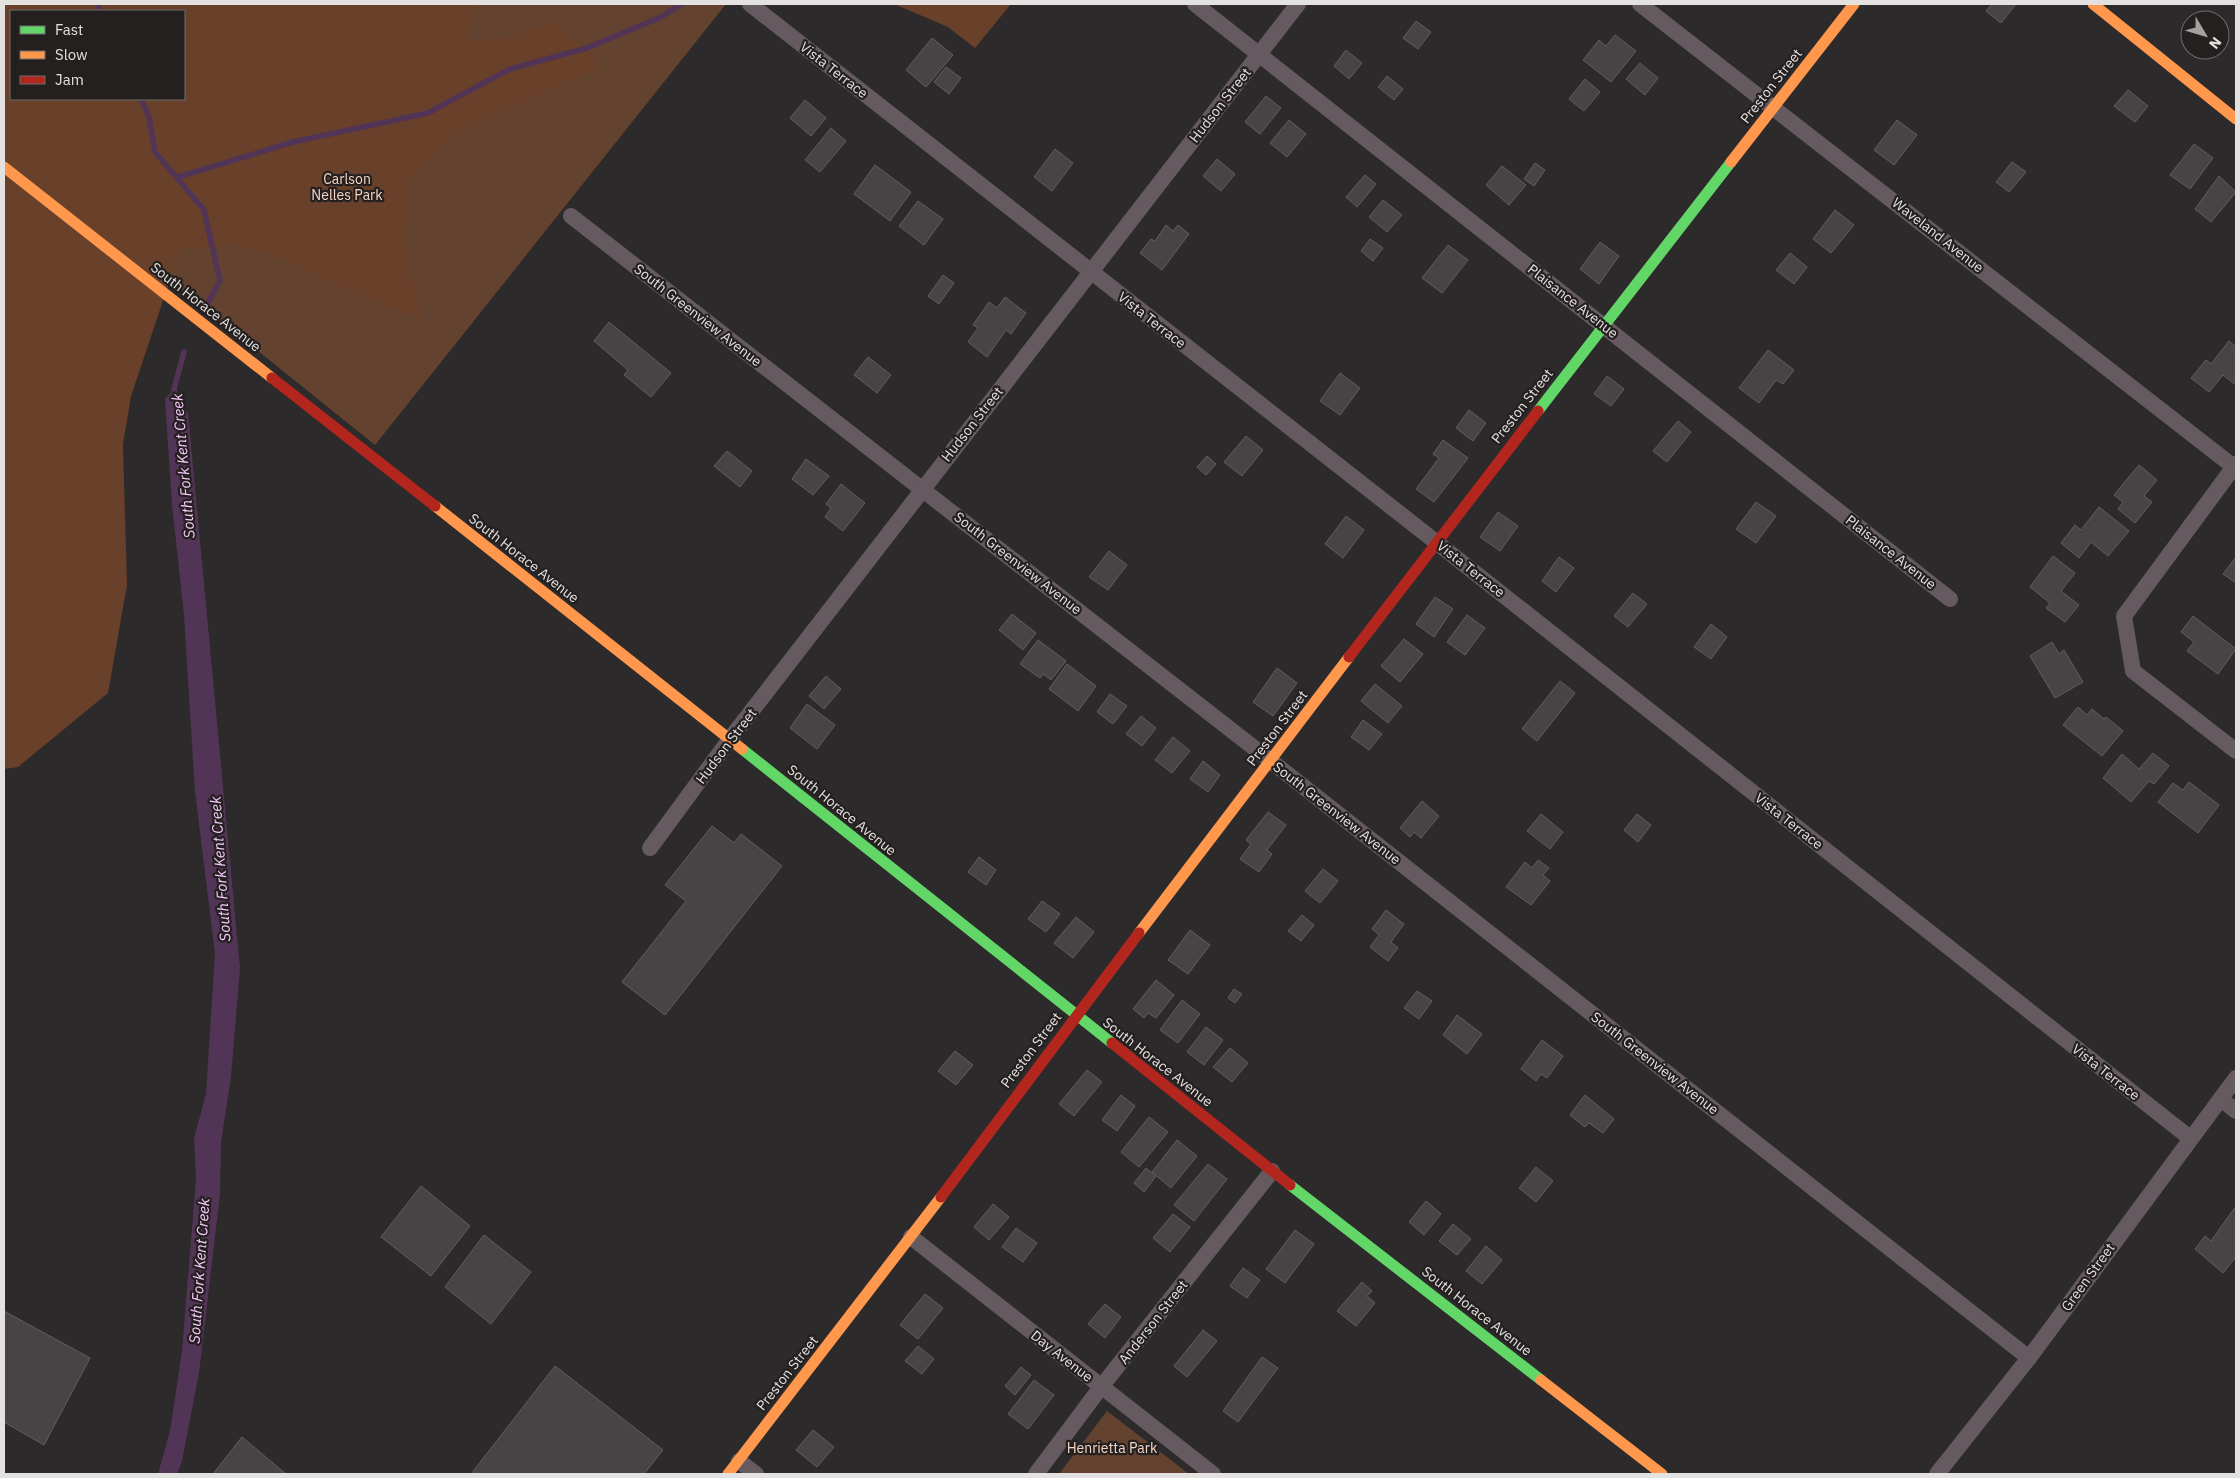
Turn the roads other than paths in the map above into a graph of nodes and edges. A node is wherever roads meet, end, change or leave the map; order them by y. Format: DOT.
graph roads {
  1 [pos="750,4"];
  2 [pos="1195,4"];
  3 [pos="1298,4"];
  4 [pos="1640,4"];
  5 [pos="1854,4"];
  6 [pos="2093,4"];
  7 [pos="1260,55"];
  8 [pos="1774,107"];
  9 [pos="2236,119"];
  10 [pos="4,167"];
  11 [pos="571,216"];
  12 [pos="1090,271"];
  13 [pos="1603,325"];
  14 [pos="2235,466"];
  15 [pos="922,489"];
  16 [pos="1436,542"];
  17 [pos="1950,599"];
  18 [pos="730,740"];
  19 [pos="2236,751"];
  20 [pos="1271,761"];
  21 [pos="650,848"];
  22 [pos="1076,1016"];
  23 [pos="2236,1078"];
  24 [pos="2221,1099"];
  25 [pos="2236,1111"];
  26 [pos="2190,1138"];
  27 [pos="1272,1171"];
  28 [pos="911,1237"];
  29 [pos="2029,1358"];
  30 [pos="1101,1387"];
  31 [pos="739,1461"];
  32 [pos="728,1474"];
  33 [pos="756,1474"];
  34 [pos="1036,1474"];
  35 [pos="1213,1474"];
  36 [pos="1662,1474"];
  37 [pos="1937,1474"];
  1 -- 12 [label="street, Vista Terrace"];
  2 -- 7 [label="street, Plaisance Avenue"];
  3 -- 7 [label="street, Hudson Street"];
  4 -- 8 [label="street, Waveland Avenue"];
  5 -- 8 [label="street, Preston Street"];
  6 -- 9 [label="street"];
  7 -- 12 [label="street, Hudson Street"];
  7 -- 13 [label="street, Plaisance Avenue"];
  8 -- 13 [label="street, Preston Street"];
  8 -- 14 [label="street, Waveland Avenue"];
  10 -- 18 [label="street, South Horace Avenue"];
  11 -- 15 [label="street, South Greenview Avenue"];
  12 -- 15 [label="street, Hudson Street"];
  12 -- 16 [label="street, Vista Terrace"];
  13 -- 16 [label="street, Preston Street"];
  13 -- 17 [label="street, Plaisance Avenue"];
  14 -- 19 [label="street"];
  15 -- 18 [label="street, Hudson Street"];
  15 -- 20 [label="street, South Greenview Avenue"];
  16 -- 20 [label="street, Preston Street"];
  16 -- 26 [label="street, Vista Terrace"];
  18 -- 21 [label="street, Hudson Street"];
  18 -- 22 [label="street, South Horace Avenue"];
  20 -- 22 [label="street, Preston Street"];
  20 -- 29 [label="street, South Greenview Avenue"];
  22 -- 27 [label="street, South Horace Avenue"];
  22 -- 28 [label="street, Preston Street"];
  23 -- 24 [label="street, Green Street"];
  24 -- 25 [label="street"];
  24 -- 26 [label="street, Green Street"];
  26 -- 29 [label="street, Green Street"];
  27 -- 30 [label="street, Anderson Street"];
  27 -- 36 [label="street, South Horace Avenue"];
  28 -- 30 [label="street, Day Avenue"];
  28 -- 31 [label="street, Preston Street"];
  29 -- 37 [label="street, Green Street"];
  30 -- 34 [label="street, Anderson Street"];
  30 -- 35 [label="street, Day Avenue"];
  31 -- 32 [label="street, Preston Street"];
  31 -- 33 [label="street"];
}
